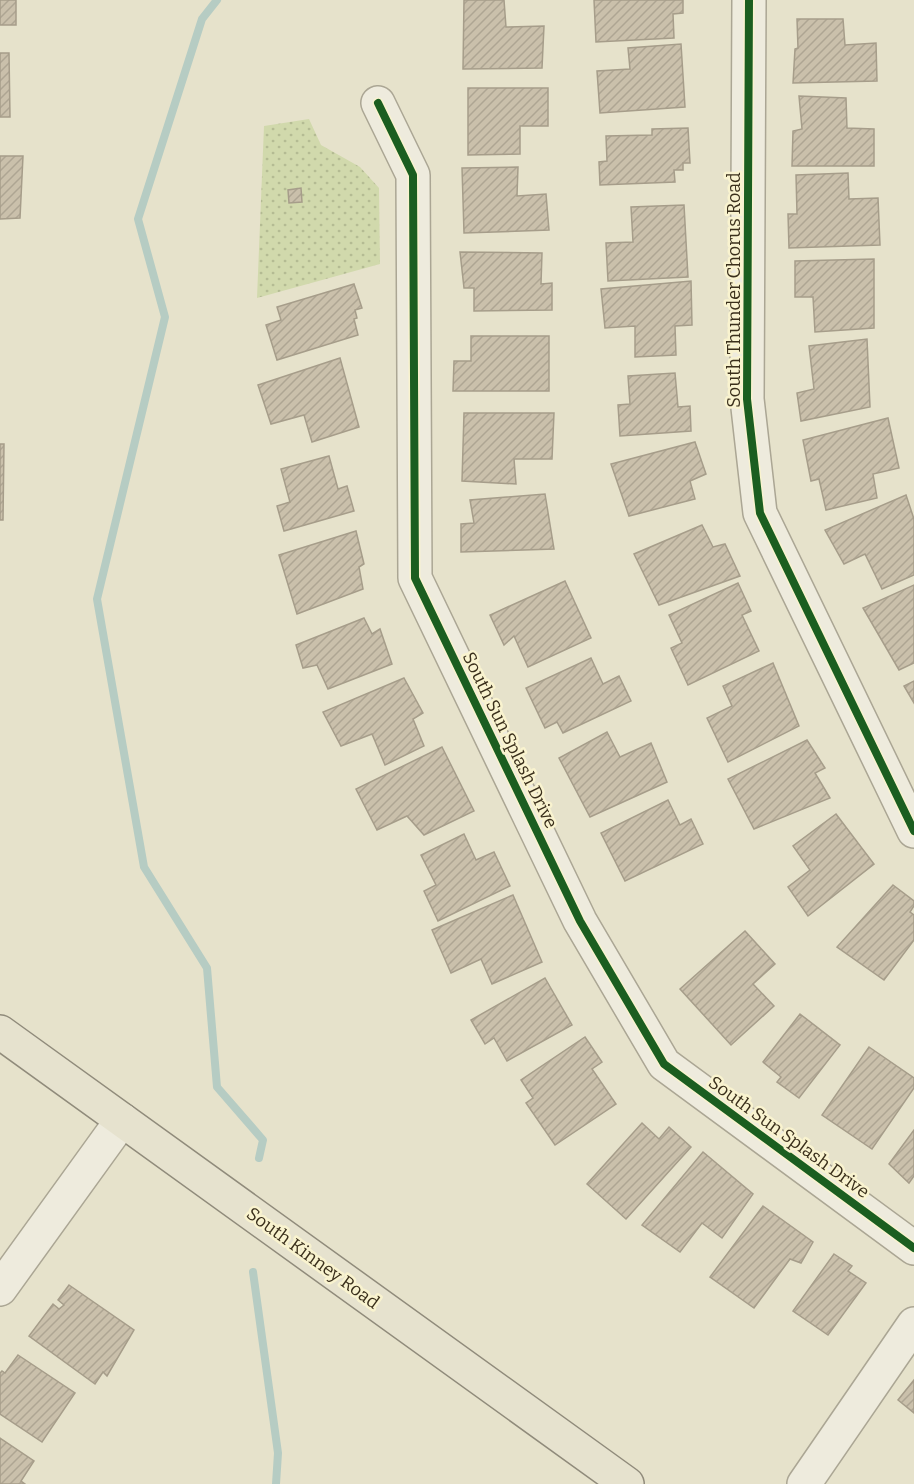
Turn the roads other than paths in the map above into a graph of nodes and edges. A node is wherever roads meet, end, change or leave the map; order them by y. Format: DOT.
graph roads {
  1 [pos="749,0"];
  2 [pos="378,103"];
  3 [pos="914,831"];
  4 [pos="0,1032"];
  5 [pos="122,1120"];
  6 [pos="914,1248"];
  7 [pos="0,1289"];
  8 [pos="914,1324"];
  9 [pos="627,1484"];
  10 [pos="804,1484"];
  1 -- 3 [label="street, South Thunder Chorus Road"];
  2 -- 6 [label="street, South Sun Splash Drive"];
  4 -- 5 [label="main road, South Kinney Road"];
  5 -- 7 [label="street"];
  5 -- 9 [label="main road, South Kinney Road"];
  8 -- 10 [label="street"];
}
